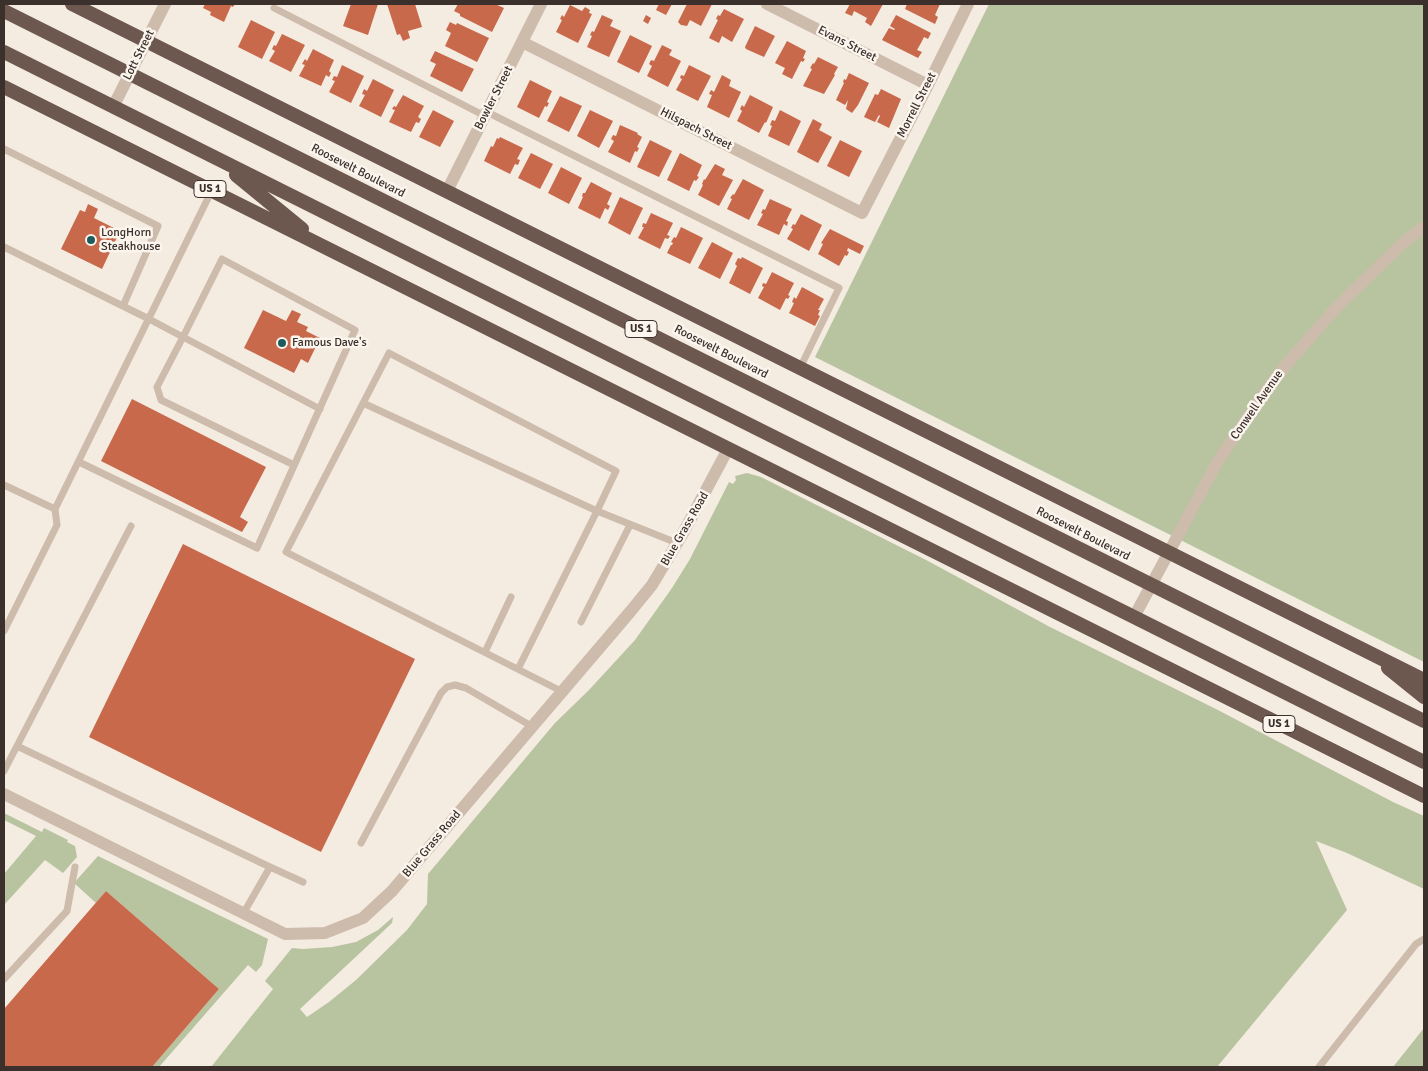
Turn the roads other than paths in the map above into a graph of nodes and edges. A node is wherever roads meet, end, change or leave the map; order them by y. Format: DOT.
graph roads {
  1 [pos="72,4"];
  2 [pos="165,4"];
  3 [pos="541,4"];
  4 [pos="767,4"];
  5 [pos="968,4"];
  6 [pos="274,8"];
  7 [pos="4,11"];
  8 [pos="146,41"];
  9 [pos="522,42"];
  10 [pos="4,52"];
  11 [pos="130,74"];
  12 [pos="928,85"];
  13 [pos="4,87"];
  14 [pos="114,107"];
  15 [pos="486,114"];
  16 [pos="4,150"];
  17 [pos="216,158"];
  18 [pos="212,190"];
  19 [pos="447,191"];
  20 [pos="866,206"];
  21 [pos="1424,227"];
  22 [pos="322,246"];
  23 [pos="4,247"];
  24 [pos="123,306"];
  25 [pos="149,319"];
  26 [pos="182,337"];
  27 [pos="800,368"];
  28 [pos="363,403"];
  29 [pos="320,408"];
  30 [pos="728,449"];
  31 [pos="79,462"];
  32 [pos="294,465"];
  33 [pos="4,486"];
  34 [pos="56,509"];
  35 [pos="597,511"];
  36 [pos="630,525"];
  37 [pos="131,526"];
  38 [pos="677,543"];
  39 [pos="1170,552"];
  40 [pos="1152,584"];
  41 [pos="511,597"];
  42 [pos="1134,617"];
  43 [pos="581,622"];
  44 [pos="4,631"];
  45 [pos="1366,650"];
  46 [pos="485,652"];
  47 [pos="518,669"];
  48 [pos="1424,680"];
  49 [pos="563,692"];
  50 [pos="1424,698"];
  51 [pos="1424,721"];
  52 [pos="533,727"];
  53 [pos="17,746"];
  54 [pos="1424,762"];
  55 [pos="4,771"];
  56 [pos="4,794"];
  57 [pos="1424,796"];
  58 [pos="361,844"];
  59 [pos="75,867"];
  60 [pos="270,867"];
  61 [pos="303,882"];
  62 [pos="243,914"];
  63 [pos="1424,939"];
  64 [pos="4,979"];
  65 [pos="1319,1067"];
  1 -- 8 [label="highway, Roosevelt Boulevard"];
  2 -- 8 [label="street, Lott Street"];
  3 -- 9 [label="street, Bowler Street"];
  4 -- 12 [label="street, Evans Street"];
  5 -- 12 [label="street, Morrell Street"];
  6 -- 15 [label="lane"];
  7 -- 11 [label="highway, Roosevelt Boulevard / US 1"];
  8 -- 11 [label="street, Lott Street"];
  8 -- 19 [label="highway, Roosevelt Boulevard"];
  9 -- 15 [label="street, Bowler Street"];
  9 -- 20 [label="street, Hilspach Street"];
  10 -- 14 [label="highway, US 1"];
  11 -- 14 [label="street, Lott Street"];
  11 -- 40 [label="highway, Roosevelt Boulevard / US 1"];
  12 -- 20 [label="street, Morrell Street"];
  13 -- 18 [label="highway, US 1"];
  14 -- 17 [label="highway, US 1"];
  15 -- 19 [label="street, Bowler Street"];
  15 -- 27 [label="lane"];
  16 -- 24 [label="lane"];
  17 -- 22 [label="highway"];
  17 -- 42 [label="highway, US 1"];
  18 -- 22 [label="highway, US 1"];
  18 -- 25 [label="lane"];
  19 -- 27 [label="highway, Roosevelt Boulevard"];
  21 -- 39 [label="street, Conwell Avenue"];
  22 -- 30 [label="highway, US 1"];
  23 -- 24 [label="lane"];
  24 -- 25 [label="lane"];
  25 -- 26 [label="lane"];
  25 -- 31 [label="lane"];
  26 -- 29 [label="lane"];
  26 -- 29 [label="lane"];
  26 -- 32 [label="lane"];
  27 -- 39 [label="highway, Roosevelt Boulevard"];
  28 -- 35 [label="lane"];
  28 -- 35 [label="lane"];
  28 -- 46 [label="lane"];
  29 -- 32 [label="lane"];
  30 -- 38 [label="street, Blue Grass Road"];
  30 -- 57 [label="highway, US 1"];
  31 -- 32 [label="lane"];
  31 -- 34 [label="lane"];
  33 -- 34 [label="lane"];
  34 -- 44 [label="lane"];
  35 -- 36 [label="lane"];
  35 -- 47 [label="lane"];
  36 -- 38 [label="lane"];
  36 -- 43 [label="lane"];
  37 -- 53 [label="lane"];
  38 -- 49 [label="street, Blue Grass Road"];
  39 -- 40 [label="street, Conwell Avenue"];
  39 -- 45 [label="highway, Roosevelt Boulevard"];
  40 -- 42 [label="street, Conwell Avenue"];
  40 -- 51 [label="highway, Roosevelt Boulevard / US 1"];
  41 -- 46 [label="lane"];
  42 -- 54 [label="highway, US 1"];
  45 -- 48 [label="highway, Roosevelt Boulevard"];
  45 -- 50 [label="highway"];
  46 -- 47 [label="lane"];
  47 -- 49 [label="lane"];
  49 -- 52 [label="street, Blue Grass Road"];
  52 -- 58 [label="lane"];
  52 -- 62 [label="street, Blue Grass Road"];
  53 -- 55 [label="lane"];
  53 -- 60 [label="lane"];
  56 -- 62 [label="street, Blue Grass Road"];
  59 -- 64 [label="lane"];
  60 -- 61 [label="lane"];
  60 -- 62 [label="lane"];
  63 -- 65 [label="lane"];
}
